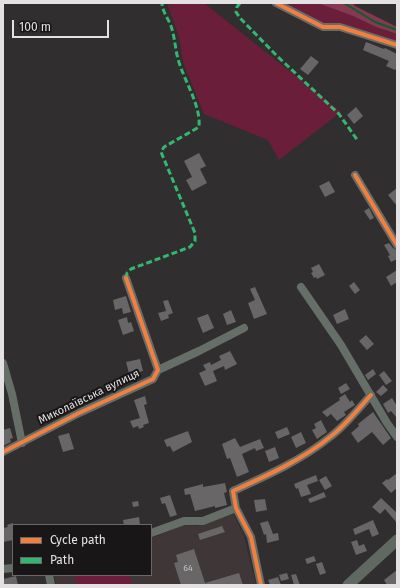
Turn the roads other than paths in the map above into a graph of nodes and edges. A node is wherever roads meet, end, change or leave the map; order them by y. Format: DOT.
graph roads {
  1 [pos="276,3"];
  2 [pos="397,45"];
  3 [pos="355,175"];
  4 [pos="397,245"];
  5 [pos="126,278"];
  6 [pos="301,287"];
  7 [pos="244,328"];
  8 [pos="3,363"];
  9 [pos="158,370"];
  10 [pos="370,395"];
  11 [pos="397,437"];
  12 [pos="22,443"];
  13 [pos="3,452"];
  14 [pos="236,508"];
  15 [pos="152,533"];
  16 [pos="397,540"];
  17 [pos="261,585"];
  18 [pos="348,585"];
  1 -- 2 [label="street"];
  3 -- 4 [label="street"];
  5 -- 9 [label="street"];
  6 -- 10 [label="street"];
  7 -- 9 [label="street, Миколаївська вулиця"];
  8 -- 12 [label="street"];
  9 -- 12 [label="street, Миколаївська вулиця"];
  10 -- 11 [label="street"];
  10 -- 14 [label="street"];
  12 -- 13 [label="street, Миколаївська вулиця"];
  14 -- 15 [label="street"];
  14 -- 17 [label="street"];
  16 -- 18 [label="main road"];
}
